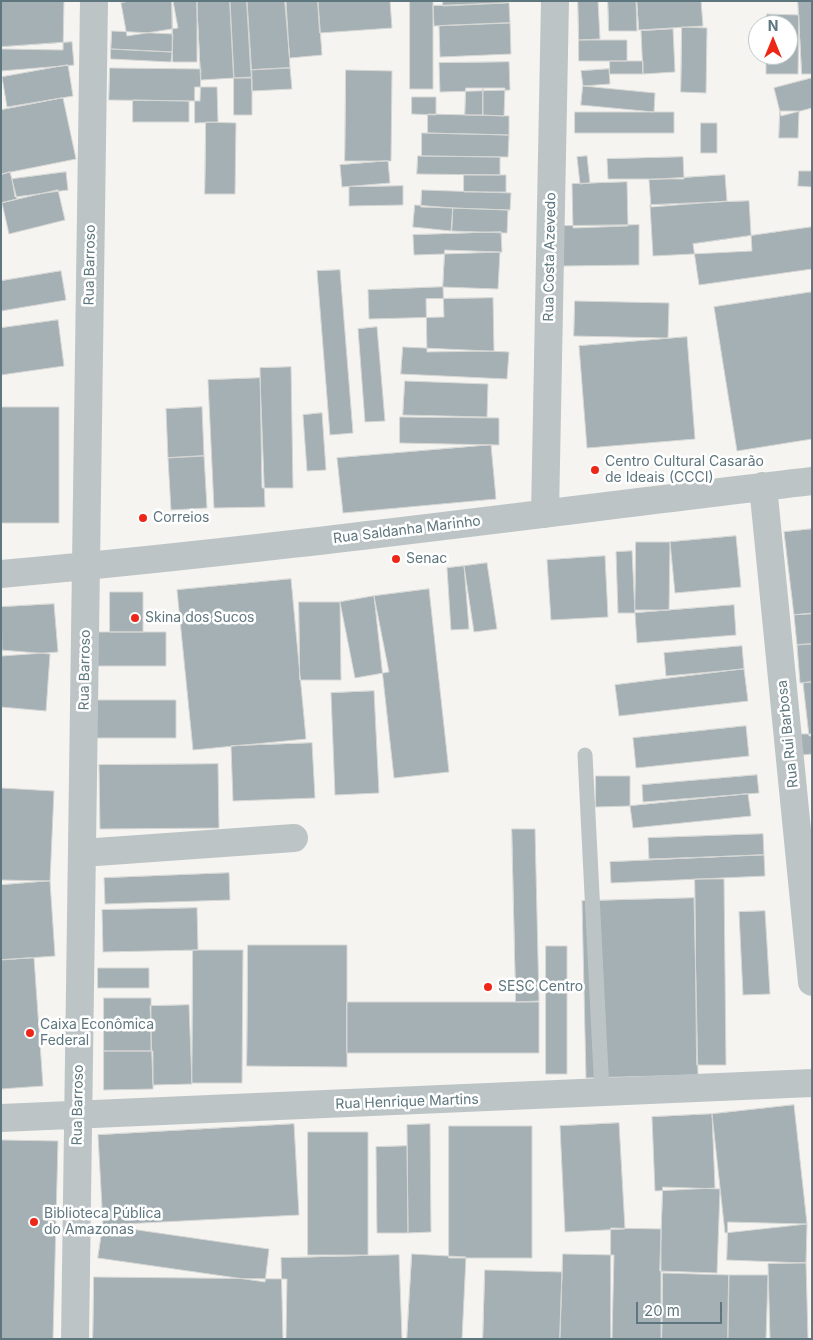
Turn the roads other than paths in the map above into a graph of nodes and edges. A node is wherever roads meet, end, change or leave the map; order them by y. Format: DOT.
graph roads {
  1 [pos="94,1"];
  2 [pos="555,1"];
  3 [pos="812,481"];
  4 [pos="763,486"];
  5 [pos="545,514"];
  6 [pos="86,566"];
  7 [pos="1,574"];
  8 [pos="585,755"];
  9 [pos="294,838"];
  10 [pos="82,853"];
  11 [pos="812,982"];
  12 [pos="812,1083"];
  13 [pos="602,1093"];
  14 [pos="78,1116"];
  15 [pos="1,1118"];
  16 [pos="75,1339"];
  1 -- 6 [label="street, Rua Barroso"];
  2 -- 5 [label="street, Rua Costa Azevedo"];
  3 -- 4 [label="street, Rua Saldanha Marinho"];
  4 -- 5 [label="street, Rua Saldanha Marinho"];
  4 -- 11 [label="street, Rua Rui Barbosa"];
  5 -- 6 [label="street, Rua Saldanha Marinho"];
  6 -- 7 [label="street, Rua Saldanha Marinho"];
  6 -- 10 [label="street, Rua Barroso"];
  8 -- 13 [label="lane"];
  9 -- 10 [label="street"];
  10 -- 14 [label="street, Rua Barroso"];
  12 -- 13 [label="street, Rua Henrique Martins"];
  13 -- 14 [label="street, Rua Henrique Martins"];
  14 -- 15 [label="street, Rua Henrique Martins"];
  14 -- 16 [label="street, Rua Barroso"];
}
